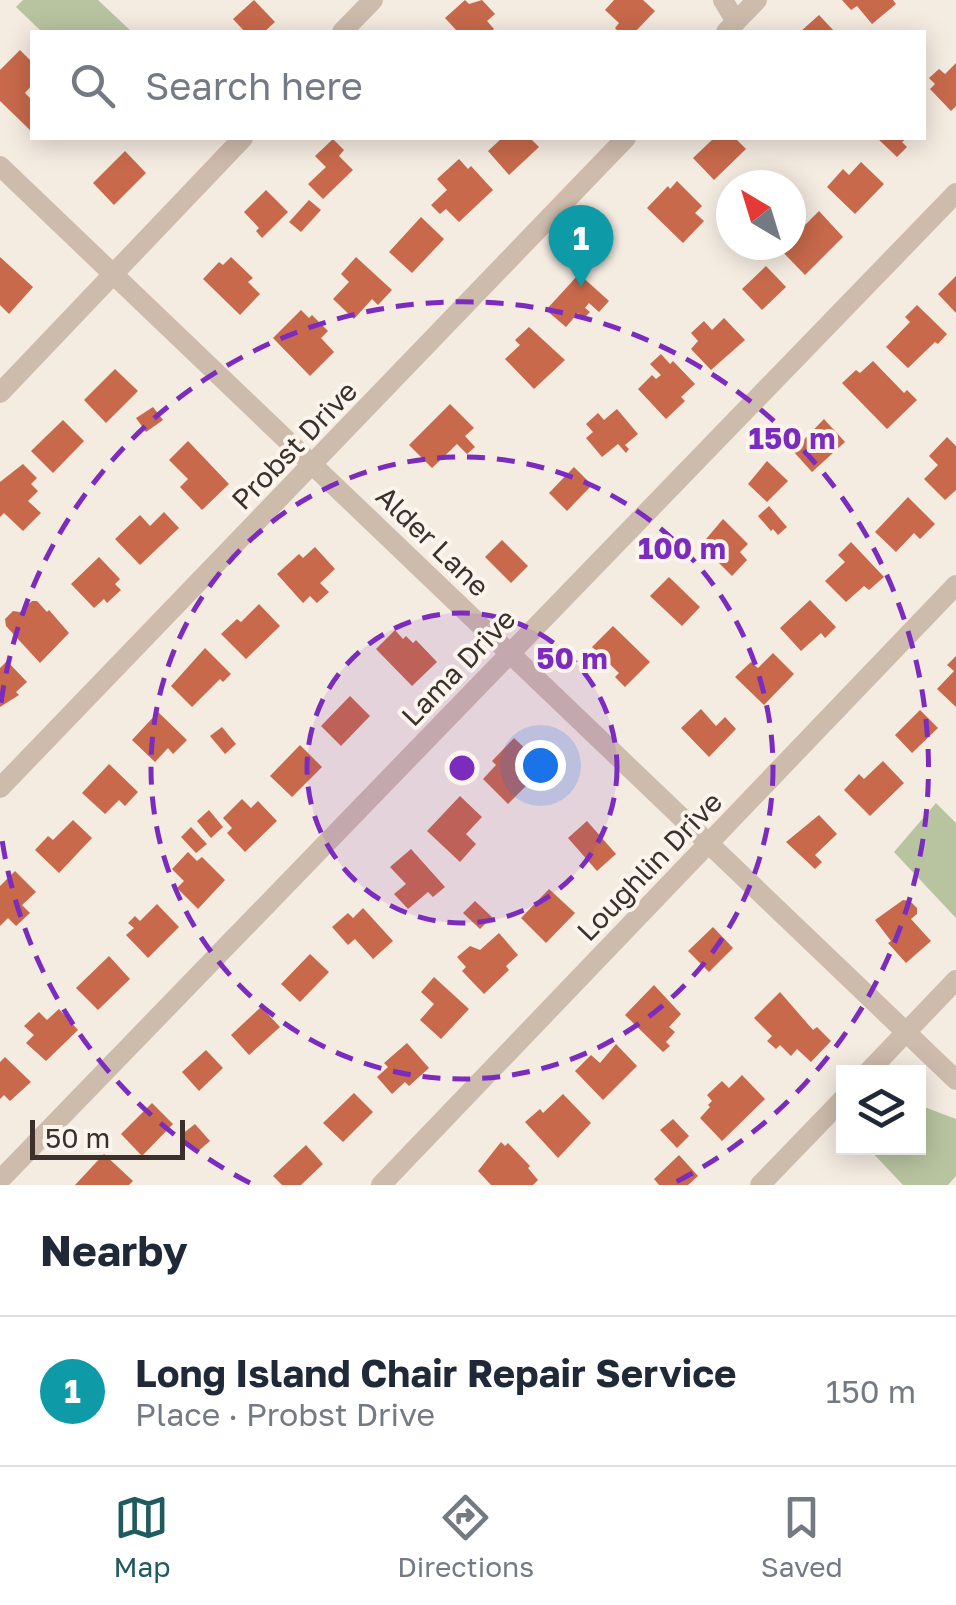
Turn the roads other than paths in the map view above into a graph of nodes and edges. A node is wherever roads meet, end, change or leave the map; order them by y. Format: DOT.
graph roads {
  1 [pos="373,0"];
  2 [pos="723,0"];
  3 [pos="756,0"];
  4 [pos="731,27"];
  5 [pos="344,30"];
  6 [pos="240,140"];
  7 [pos="624,140"];
  8 [pos="0,166"];
  9 [pos="956,192"];
  10 [pos="112,276"];
  11 [pos="0,394"];
  12 [pos="315,464"];
  13 [pos="956,585"];
  14 [pos="509,654"];
  15 [pos="0,788"];
  16 [pos="708,844"];
  17 [pos="956,980"];
  18 [pos="906,1032"];
  19 [pos="875,1065"];
  20 [pos="956,1080"];
  21 [pos="836,1106"];
  22 [pos="0,1180"];
  23 [pos="381,1185"];
  24 [pos="760,1185"];
  1 -- 5 [label="street"];
  2 -- 4 [label="street"];
  3 -- 4 [label="street"];
  6 -- 10 [label="street"];
  7 -- 12 [label="street, Probst Drive"];
  8 -- 10 [label="street, Alder Lane"];
  9 -- 14 [label="street, Lama Drive"];
  10 -- 11 [label="street"];
  10 -- 12 [label="street, Alder Lane"];
  12 -- 14 [label="street, Alder Lane"];
  12 -- 15 [label="street, Probst Drive"];
  13 -- 16 [label="street, Loughlin Drive"];
  14 -- 16 [label="street, Alder Lane"];
  14 -- 22 [label="street, Lama Drive"];
  16 -- 18 [label="street, Alder Lane"];
  16 -- 23 [label="street, Loughlin Drive"];
  17 -- 18 [label="street"];
  18 -- 19 [label="street"];
  18 -- 20 [label="street, Alder Lane"];
  21 -- 24 [label="street"];
}
